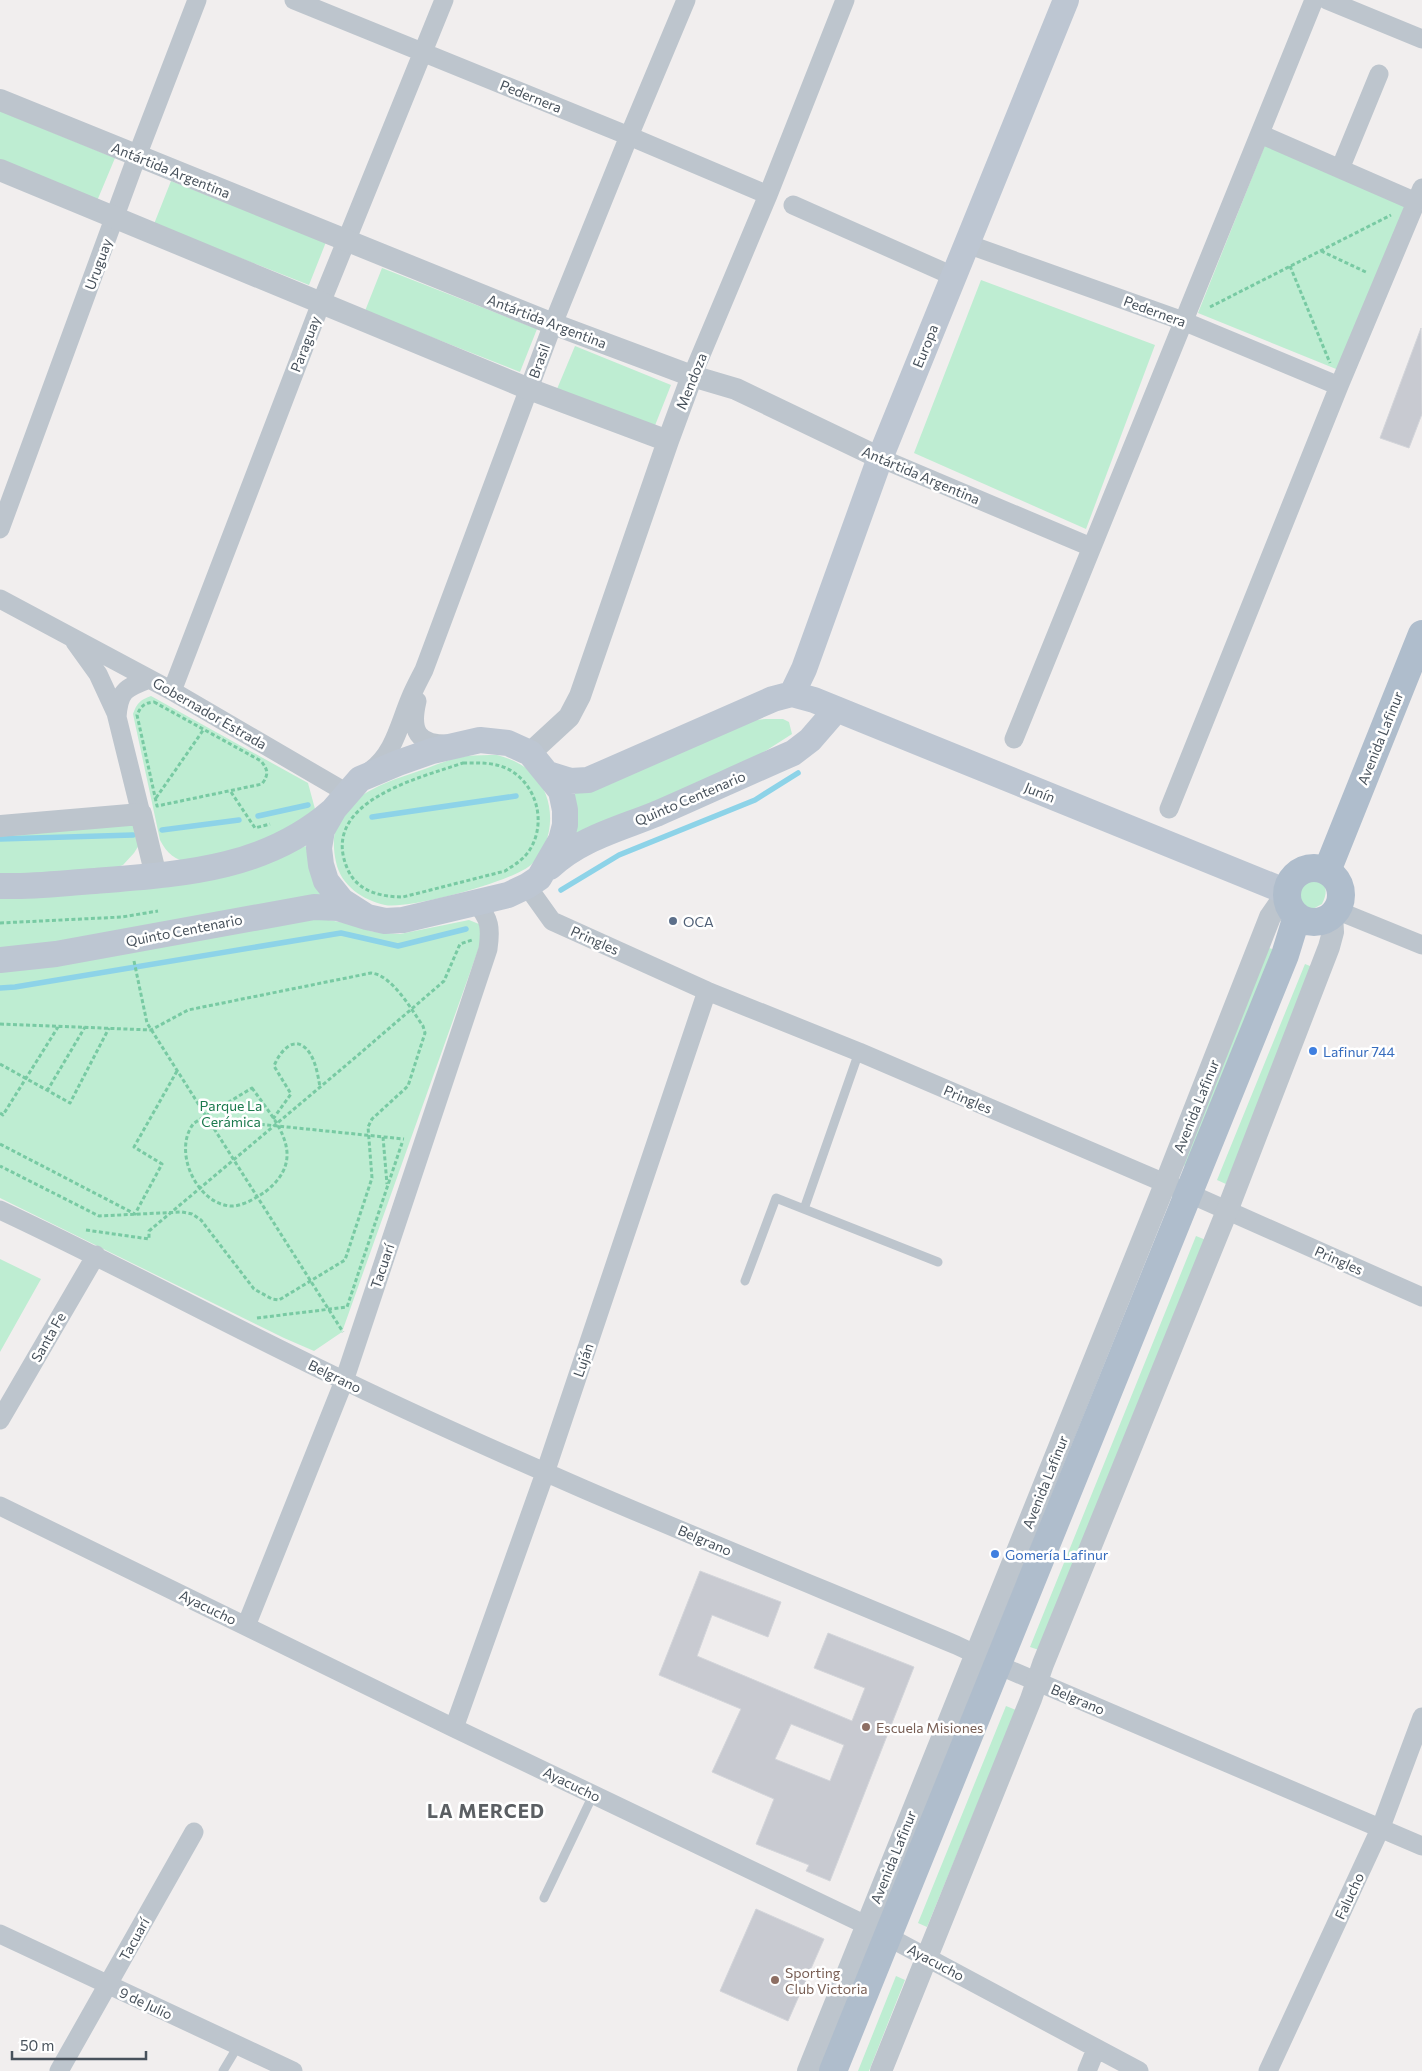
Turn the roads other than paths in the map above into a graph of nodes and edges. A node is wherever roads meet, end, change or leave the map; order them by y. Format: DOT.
graph roads {
  1 [pos="198,0"];
  2 [pos="294,0"];
  3 [pos="444,0"];
  4 [pos="686,0"];
  5 [pos="845,0"];
  6 [pos="1066,0"];
  7 [pos="1314,0"];
  8 [pos="1326,0"];
  9 [pos="1422,39"];
  10 [pos="423,52"];
  11 [pos="1379,74"];
  12 [pos="0,100"];
  13 [pos="1260,134"];
  14 [pos="629,136"];
  15 [pos="137,156"];
  16 [pos="1340,169"];
  17 [pos="0,170"];
  18 [pos="768,195"];
  19 [pos="1419,195"];
  20 [pos="793,205"];
  21 [pos="115,217"];
  22 [pos="345,241"];
  23 [pos="967,244"];
  24 [pos="953,276"];
  25 [pos="321,303"];
  26 [pos="1183,321"];
  27 [pos="553,324"];
  28 [pos="692,376"];
  29 [pos="1340,386"];
  30 [pos="529,389"];
  31 [pos="668,441"];
  32 [pos="880,458"];
  33 [pos="0,529"];
  34 [pos="1091,547"];
  35 [pos="0,600"];
  36 [pos="1422,634"];
  37 [pos="71,637"];
  38 [pos="424,670"];
  39 [pos="149,678"];
  40 [pos="172,691"];
  41 [pos="792,694"];
  42 [pos="836,710"];
  43 [pos="117,717"];
  44 [pos="1014,739"];
  45 [pos="480,740"];
  46 [pos="530,753"];
  47 [pos="548,774"];
  48 [pos="347,794"];
  49 [pos="148,806"];
  50 [pos="1169,809"];
  51 [pos="0,826"];
  52 [pos="1327,871"];
  53 [pos="156,876"];
  54 [pos="533,882"];
  55 [pos="0,886"];
  56 [pos="476,903"];
  57 [pos="1309,908"];
  58 [pos="367,917"];
  59 [pos="1422,945"];
  60 [pos="0,960"];
  61 [pos="707,991"];
  62 [pos="859,1052"];
  63 [pos="1196,1197"];
  64 [pos="804,1209"];
  65 [pos="0,1210"];
  66 [pos="98,1247"];
  67 [pos="938,1262"];
  68 [pos="745,1280"];
  69 [pos="1422,1297"];
  70 [pos="344,1380"];
  71 [pos="0,1420"];
  72 [pos="545,1473"];
  73 [pos="0,1506"];
  74 [pos="246,1626"];
  75 [pos="995,1663"];
  76 [pos="1037,1681"];
  77 [pos="1422,1717"];
  78 [pos="454,1728"];
  79 [pos="593,1795"];
  80 [pos="1381,1827"];
  81 [pos="194,1832"];
  82 [pos="1422,1846"];
  83 [pos="544,1898"];
  84 [pos="0,1934"];
  85 [pos="885,1935"];
  86 [pos="928,1958"];
  87 [pos="108,1986"];
  88 [pos="238,2046"];
  89 [pos="1096,2049"];
  90 [pos="59,2071"];
  91 [pos="223,2071"];
  92 [pos="293,2071"];
  93 [pos="808,2071"];
  94 [pos="833,2071"];
  95 [pos="851,2071"];
  96 [pos="881,2071"];
  97 [pos="1087,2071"];
  98 [pos="1139,2071"];
  99 [pos="1268,2071"];
  1 -- 15 [label="street, Uruguay"];
  2 -- 10 [label="street, Pedernera"];
  3 -- 10 [label="street, Paraguay"];
  4 -- 14 [label="street, Brasil"];
  5 -- 18 [label="street, Mendoza"];
  6 -- 23 [label="main road, Europa"];
  7 -- 13 [label="street"];
  8 -- 9 [label="street"];
  10 -- 14 [label="street, Pedernera"];
  10 -- 22 [label="street, Paraguay"];
  11 -- 16 [label="street"];
  12 -- 15 [label="street, Antártida Argentina"];
  13 -- 16 [label="street"];
  13 -- 26 [label="street"];
  14 -- 18 [label="street, Pedernera"];
  14 -- 27 [label="street, Brasil"];
  15 -- 21 [label="street, Uruguay"];
  15 -- 22 [label="street, Antártida Argentina"];
  16 -- 19 [label="street"];
  17 -- 21 [label="street"];
  18 -- 28 [label="street, Mendoza"];
  19 -- 29 [label="street"];
  20 -- 24 [label="street"];
  21 -- 25 [label="street"];
  21 -- 33 [label="street, Uruguay"];
  22 -- 25 [label="street, Paraguay"];
  22 -- 27 [label="street, Antártida Argentina"];
  23 -- 24 [label="main road, Europa"];
  23 -- 26 [label="street, Pedernera"];
  24 -- 32 [label="main road, Europa"];
  25 -- 30 [label="street"];
  25 -- 40 [label="street, Paraguay"];
  26 -- 29 [label="street, Pedernera"];
  26 -- 34 [label="street"];
  27 -- 28 [label="street, Antártida Argentina"];
  27 -- 30 [label="street, Brasil"];
  28 -- 31 [label="street, Mendoza"];
  28 -- 32 [label="street, Antártida Argentina"];
  29 -- 50 [label="street"];
  30 -- 31 [label="street"];
  30 -- 38 [label="street, Brasil"];
  31 -- 46 [label="street, Mendoza"];
  32 -- 34 [label="street, Antártida Argentina"];
  32 -- 41 [label="main road, Europa"];
  34 -- 44 [label="street"];
  35 -- 37 [label="street, Gobernador Estrada"];
  36 -- 52 [label="main road, Avenida Lafinur"];
  37 -- 39 [label="street, Gobernador Estrada"];
  37 -- 43 [label="street, Gobernador Estrada"];
  38 -- 45 [label="street, Brasil"];
  38 -- 48 [label="street, Brasil"];
  39 -- 40 [label="street, Gobernador Estrada"];
  39 -- 43 [label="street"];
  40 -- 48 [label="street, Gobernador Estrada"];
  41 -- 42 [label="main road, Junín"];
  41 -- 47 [label="main road"];
  42 -- 54 [label="main road, Quinto Centenario"];
  42 -- 57 [label="main road, Junín"];
  43 -- 49 [label="street, Gobernador Estrada"];
  45 -- 46 [label="main road"];
  45 -- 48 [label="main road"];
  46 -- 47 [label="main road"];
  47 -- 54 [label="main road"];
  48 -- 53 [label="main road"];
  48 -- 58 [label="main road"];
  49 -- 51 [label="street"];
  49 -- 53 [label="street, Gobernador Estrada"];
  52 -- 57 [label="main road"];
  52 -- 57 [label="main road"];
  53 -- 55 [label="main road"];
  54 -- 56 [label="main road, Quinto Centenario"];
  54 -- 61 [label="street, Pringles"];
  56 -- 58 [label="main road, Quinto Centenario"];
  56 -- 70 [label="street, Tacuarí"];
  57 -- 59 [label="street, Junín"];
  57 -- 63 [label="main road, Avenida Lafinur"];
  57 -- 63 [label="street, Avenida Lafinur"];
  58 -- 60 [label="main road, Quinto Centenario"];
  61 -- 62 [label="street, Pringles"];
  61 -- 72 [label="street, Luján"];
  62 -- 63 [label="street, Pringles"];
  62 -- 64 [label="lane"];
  63 -- 69 [label="street, Pringles"];
  63 -- 75 [label="main road, Avenida Lafinur"];
  63 -- 75 [label="street, Avenida Lafinur"];
  63 -- 76 [label="street, Avenida Lafinur"];
  64 -- 67 [label="lane"];
  64 -- 68 [label="lane"];
  65 -- 66 [label="street, Belgrano"];
  66 -- 70 [label="street, Belgrano"];
  66 -- 71 [label="street, Santa Fe"];
  70 -- 72 [label="street, Belgrano"];
  70 -- 74 [label="street, Tacuarí"];
  72 -- 75 [label="street, Belgrano"];
  72 -- 78 [label="street, Luján"];
  73 -- 74 [label="street, Ayacucho"];
  74 -- 78 [label="street, Ayacucho"];
  75 -- 76 [label="street, Belgrano"];
  75 -- 85 [label="main road, Avenida Lafinur"];
  75 -- 85 [label="street, Avenida Lafinur"];
  76 -- 80 [label="street, Belgrano"];
  76 -- 86 [label="street, Avenida Lafinur"];
  77 -- 80 [label="street, Falucho"];
  78 -- 79 [label="street, Ayacucho"];
  79 -- 83 [label="lane"];
  79 -- 85 [label="street, Ayacucho"];
  80 -- 82 [label="street, Belgrano"];
  80 -- 99 [label="street, Falucho"];
  81 -- 87 [label="street, Tacuarí"];
  84 -- 87 [label="street, 9 de Julio"];
  85 -- 86 [label="street, Ayacucho"];
  85 -- 93 [label="street, Avenida Lafinur"];
  85 -- 94 [label="main road, Avenida Lafinur"];
  85 -- 95 [label="main road, Avenida Lafinur"];
  86 -- 89 [label="street, Ayacucho"];
  86 -- 96 [label="street, Avenida Lafinur"];
  87 -- 88 [label="street, 9 de Julio"];
  87 -- 90 [label="street, Tacuarí"];
  88 -- 91 [label="lane"];
  88 -- 92 [label="street, 9 de Julio"];
  89 -- 97 [label="street"];
  89 -- 98 [label="street, Ayacucho"];
}
